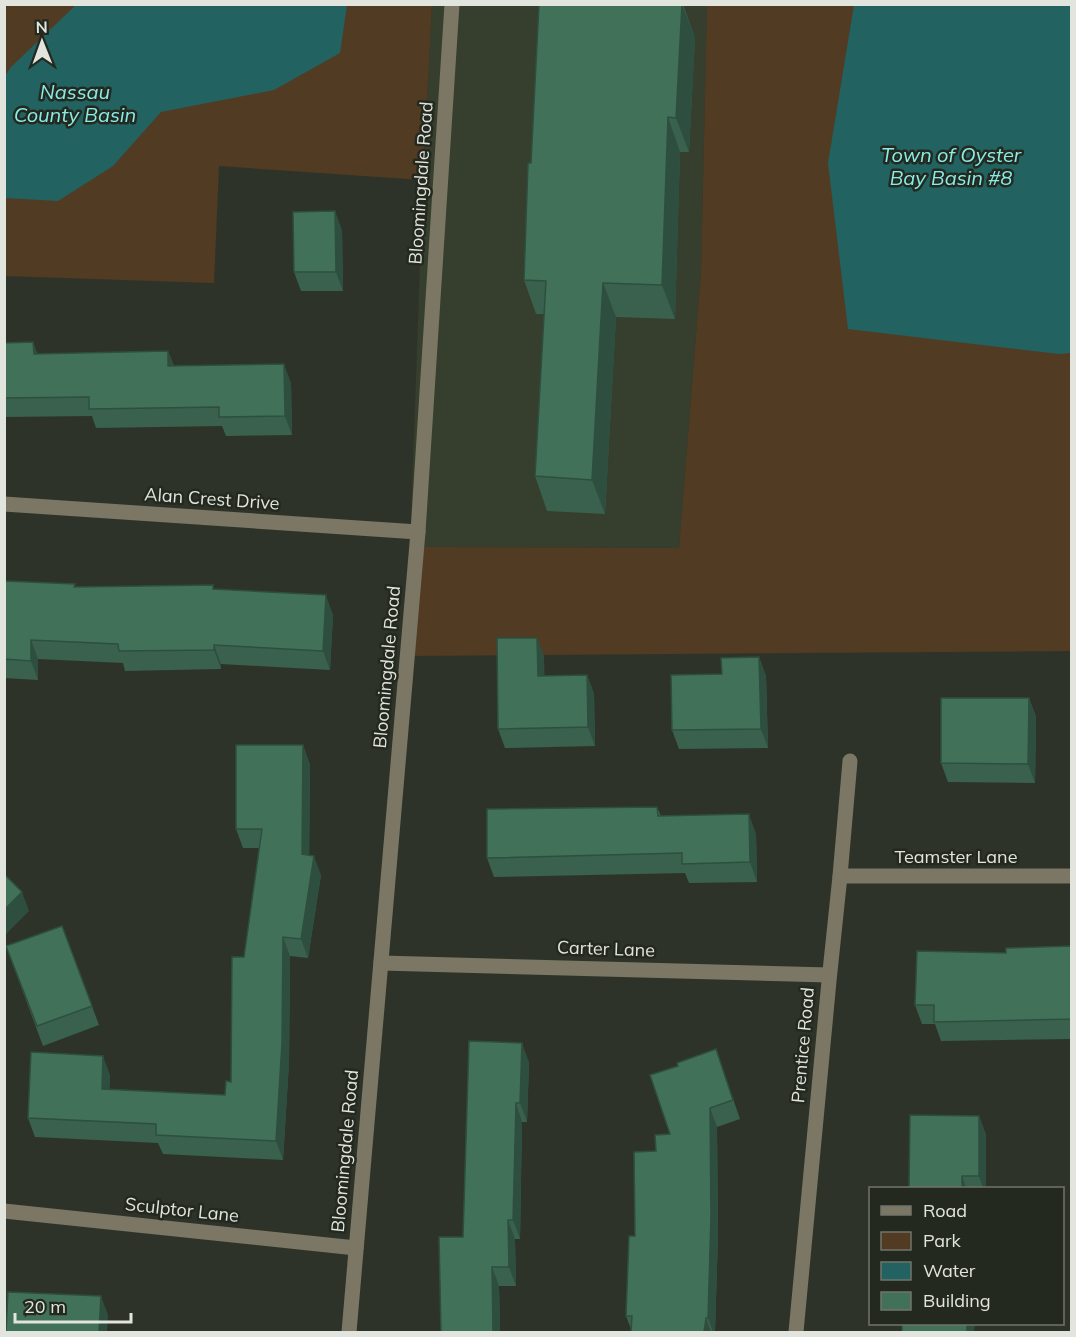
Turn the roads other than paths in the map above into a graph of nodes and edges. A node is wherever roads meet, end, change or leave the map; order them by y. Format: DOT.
graph roads {
  1 [pos="452,4"];
  2 [pos="4,504"];
  3 [pos="418,532"];
  4 [pos="849,761"];
  5 [pos="840,876"];
  6 [pos="1071,876"];
  7 [pos="381,963"];
  8 [pos="829,975"];
  9 [pos="4,1211"];
  10 [pos="356,1248"];
  11 [pos="349,1332"];
  12 [pos="796,1332"];
  1 -- 3 [label="street, Bloomingdale Road"];
  2 -- 3 [label="street, Alan Crest Drive"];
  3 -- 7 [label="street, Bloomingdale Road"];
  4 -- 5 [label="street, Prentice Road"];
  5 -- 6 [label="street, Teamster Lane"];
  5 -- 8 [label="street, Prentice Road"];
  7 -- 8 [label="street, Carter Lane"];
  7 -- 10 [label="street, Bloomingdale Road"];
  8 -- 12 [label="street, Prentice Road"];
  9 -- 10 [label="street, Sculptor Lane"];
  10 -- 11 [label="street, Bloomingdale Road"];
}
